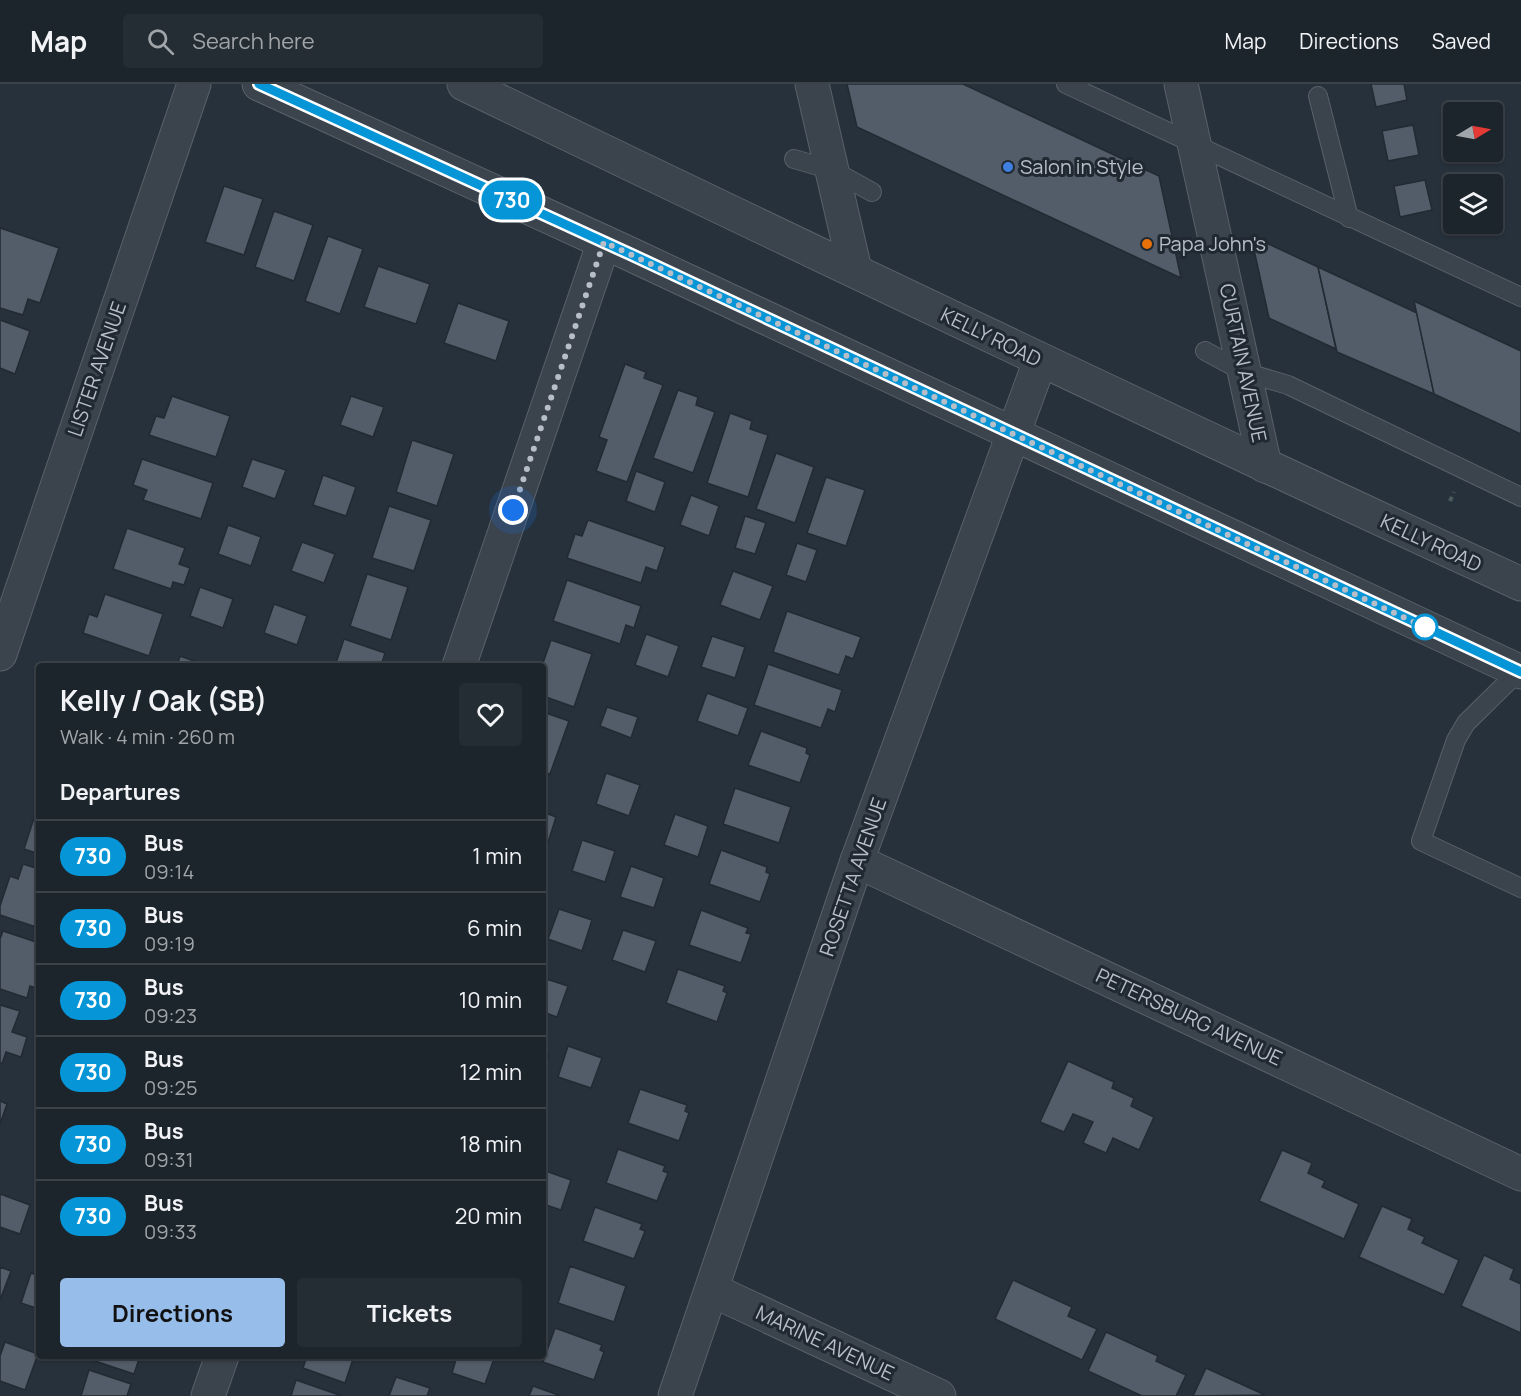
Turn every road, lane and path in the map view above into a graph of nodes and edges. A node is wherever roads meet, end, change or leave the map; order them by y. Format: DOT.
graph roads {
  1 [pos="194,84"];
  2 [pos="259,84"];
  3 [pos="464,84"];
  4 [pos="812,84"];
  5 [pos="1066,84"];
  6 [pos="1181,84"];
  7 [pos="1318,96"];
  8 [pos="1195,145"];
  9 [pos="794,159"];
  10 [pos="832,170"];
  11 [pos="872,192"];
  12 [pos="1349,218"];
  13 [pos="604,242"];
  14 [pos="855,270"];
  15 [pos="1521,297"];
  16 [pos="1205,351"];
  17 [pos="1040,361"];
  18 [pos="1244,372"];
  19 [pos="1012,433"];
  20 [pos="1265,466"];
  21 [pos="1521,497"];
  22 [pos="1521,584"];
  23 [pos="0,654"];
  24 [pos="460,663"];
  25 [pos="1520,672"];
  26 [pos="857,861"];
  27 [pos="1521,888"];
  28 [pos="1521,1174"];
  29 [pos="712,1290"];
  30 [pos="221,1359"];
  31 [pos="208,1396"];
  32 [pos="675,1396"];
  33 [pos="939,1396"];
  1 -- 23 [label="street, LISTER AVENUE"];
  2 -- 13 [label="street"];
  3 -- 14 [label="street, KELLY ROAD"];
  4 -- 10 [label="street"];
  5 -- 8 [label="lane"];
  6 -- 8 [label="street, CURTAIN AVENUE"];
  7 -- 12 [label="lane"];
  8 -- 12 [label="lane"];
  8 -- 18 [label="street, CURTAIN AVENUE"];
  9 -- 10 [label="lane"];
  10 -- 11 [label="lane"];
  10 -- 14 [label="street"];
  12 -- 15 [label="lane"];
  13 -- 19 [label="street"];
  13 -- 24 [label="street"];
  14 -- 17 [label="street, KELLY ROAD"];
  16 -- 18 [label="lane"];
  17 -- 19 [label="street, ROSETTA AVENUE"];
  17 -- 20 [label="street, KELLY ROAD"];
  18 -- 20 [label="street, CURTAIN AVENUE"];
  18 -- 21 [label="lane"];
  19 -- 25 [label="street"];
  19 -- 26 [label="street, ROSETTA AVENUE"];
  20 -- 22 [label="street, KELLY ROAD"];
  25 -- 27 [label="lane"];
  26 -- 28 [label="street, PETERSBURG AVENUE"];
  26 -- 29 [label="street, ROSETTA AVENUE"];
  29 -- 32 [label="street, ROSETTA AVENUE"];
  29 -- 33 [label="street, MARINE AVENUE"];
  30 -- 31 [label="street"];
}
